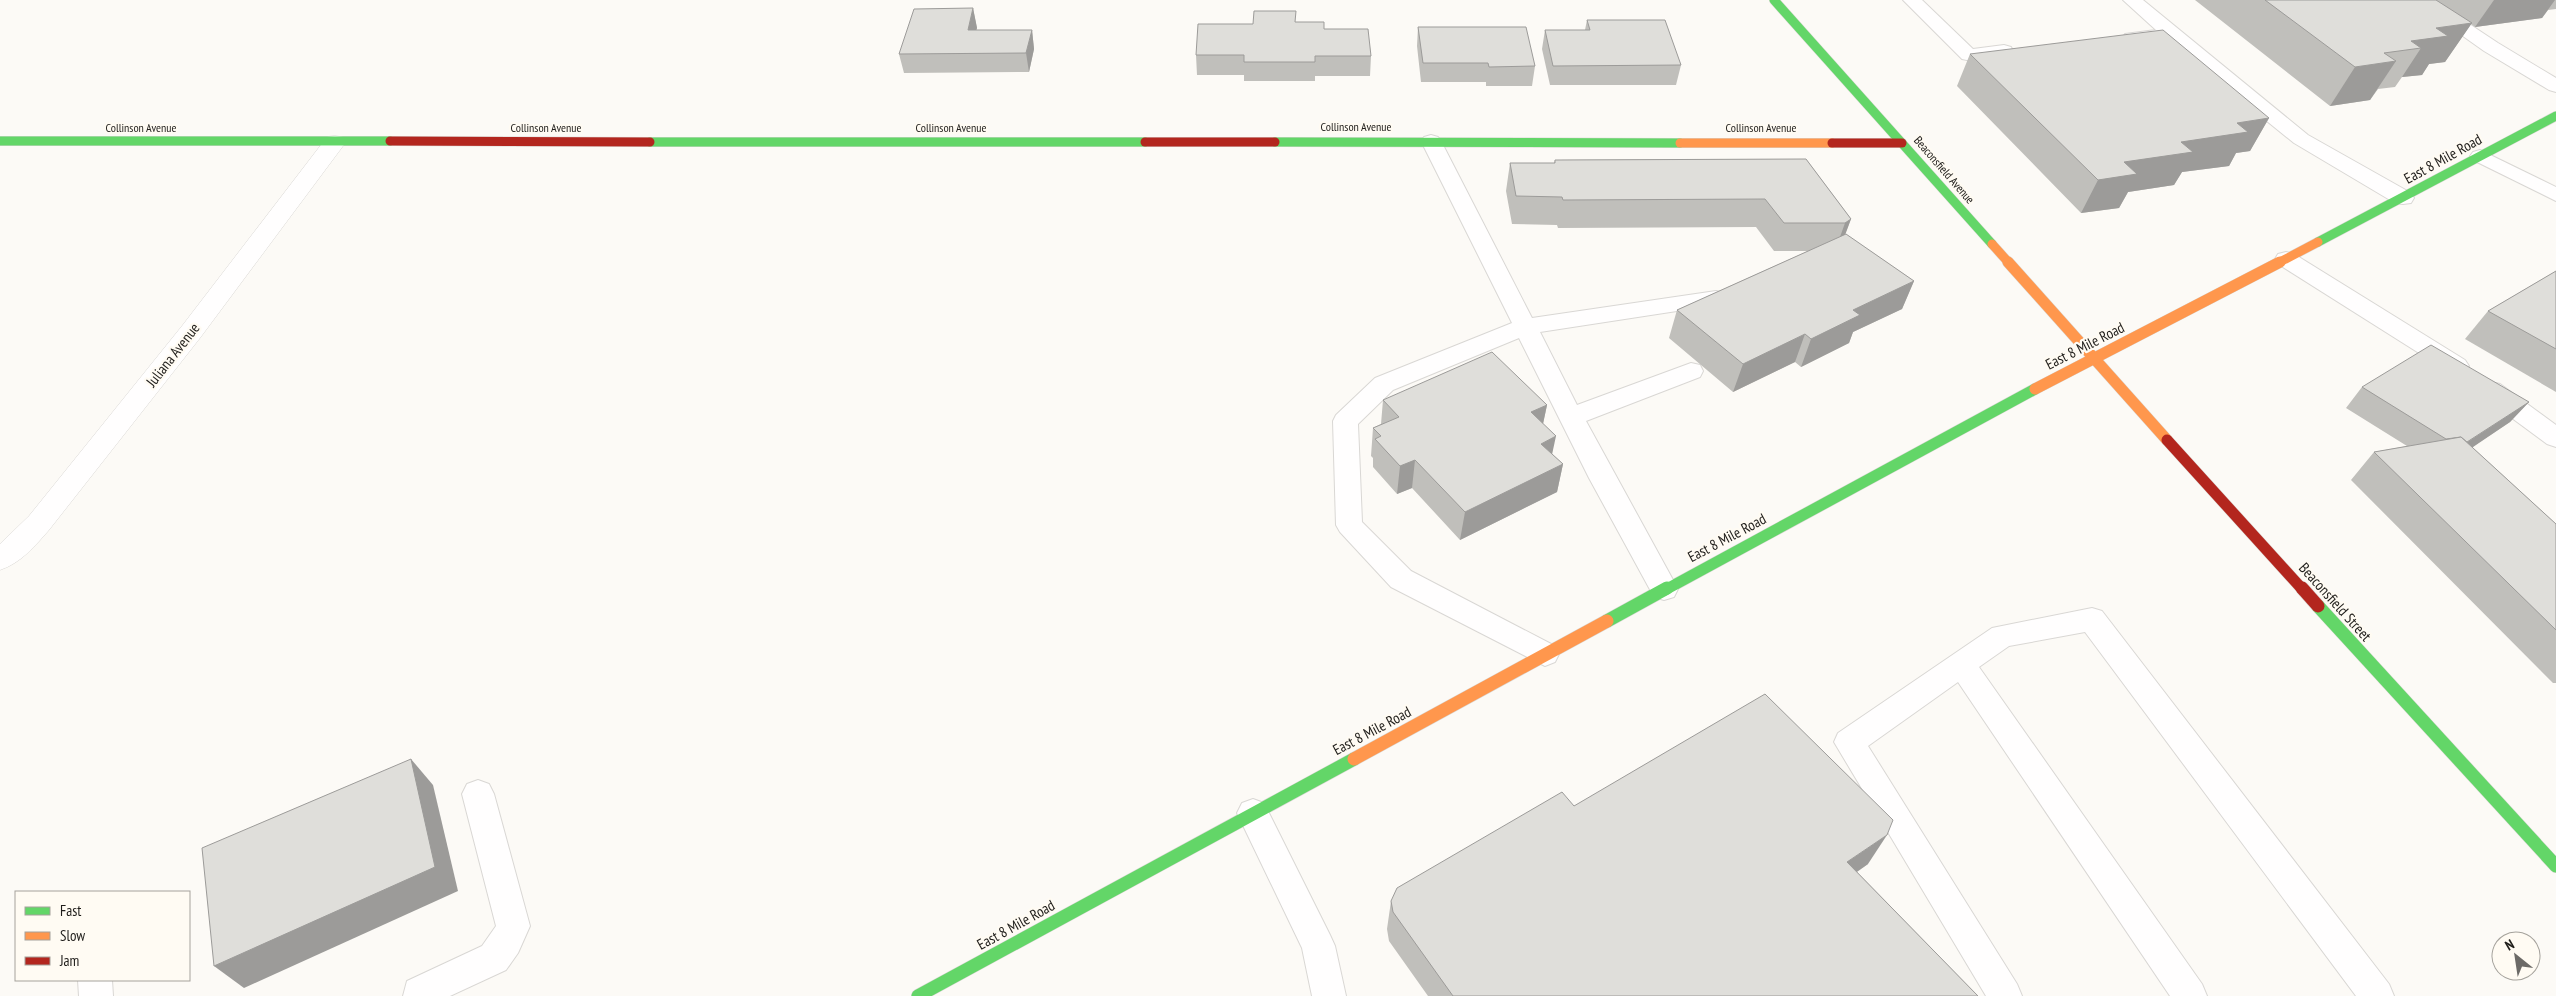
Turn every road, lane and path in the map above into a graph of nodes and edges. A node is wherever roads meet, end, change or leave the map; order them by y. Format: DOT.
graph roads {
  1 [pos="1774,0"];
  2 [pos="1912,0"];
  3 [pos="2132,0"];
  4 [pos="2421,0"];
  5 [pos="2171,34"];
  6 [pos="2116,40"];
  7 [pos="2024,49"];
  8 [pos="2556,86"];
  9 [pos="2556,116"];
  10 [pos="0,141"];
  11 [pos="1431,141"];
  12 [pos="335,142"];
  13 [pos="1902,142"];
  14 [pos="2480,156"];
  15 [pos="2556,195"];
  16 [pos="2403,198"];
  17 [pos="2286,259"];
  18 [pos="1716,298"];
  19 [pos="1525,327"];
  20 [pos="2093,358"];
  21 [pos="1691,370"];
  22 [pos="1571,417"];
  23 [pos="2556,438"];
  24 [pos="0,559"];
  25 [pos="1664,589"];
  26 [pos="1545,654"];
  27 [pos="1962,664"];
  28 [pos="478,794"];
  29 [pos="1253,813"];
  30 [pos="2552,857"];
  31 [pos="95,981"];
  32 [pos="417,995"];
  33 [pos="96,996"];
  34 [pos="918,996"];
  35 [pos="1329,996"];
  36 [pos="2005,996"];
  37 [pos="2190,996"];
  38 [pos="2377,996"];
  1 -- 13 [label="street, Beaconsfield Avenue"];
  2 -- 7 [label="lane"];
  3 -- 5 [label="lane"];
  4 -- 8 [label="lane"];
  5 -- 6 [label="lane"];
  5 -- 16 [label="lane"];
  9 -- 14 [label="street, East 8 Mile Road"];
  10 -- 12 [label="street, Collinson Avenue"];
  11 -- 12 [label="street, Collinson Avenue"];
  11 -- 13 [label="street, Collinson Avenue"];
  11 -- 19 [label="lane"];
  12 -- 24 [label="street, Juliana Avenue"];
  13 -- 20 [label="street, Beaconsfield Avenue"];
  14 -- 15 [label="lane"];
  14 -- 16 [label="street, East 8 Mile Road"];
  16 -- 17 [label="street, East 8 Mile Road"];
  17 -- 20 [label="street, East 8 Mile Road"];
  17 -- 23 [label="lane"];
  18 -- 19 [label="lane"];
  19 -- 22 [label="lane"];
  19 -- 26 [label="lane"];
  20 -- 25 [label="street, East 8 Mile Road"];
  20 -- 30 [label="street, Beaconsfield Street"];
  21 -- 22 [label="lane"];
  22 -- 25 [label="lane"];
  25 -- 26 [label="street, East 8 Mile Road"];
  26 -- 29 [label="street, East 8 Mile Road"];
  27 -- 36 [label="lane"];
  27 -- 37 [label="lane"];
  27 -- 38 [label="lane"];
  28 -- 32 [label="lane"];
  29 -- 34 [label="street, East 8 Mile Road"];
  29 -- 35 [label="lane"];
  31 -- 33 [label="lane"];
}
